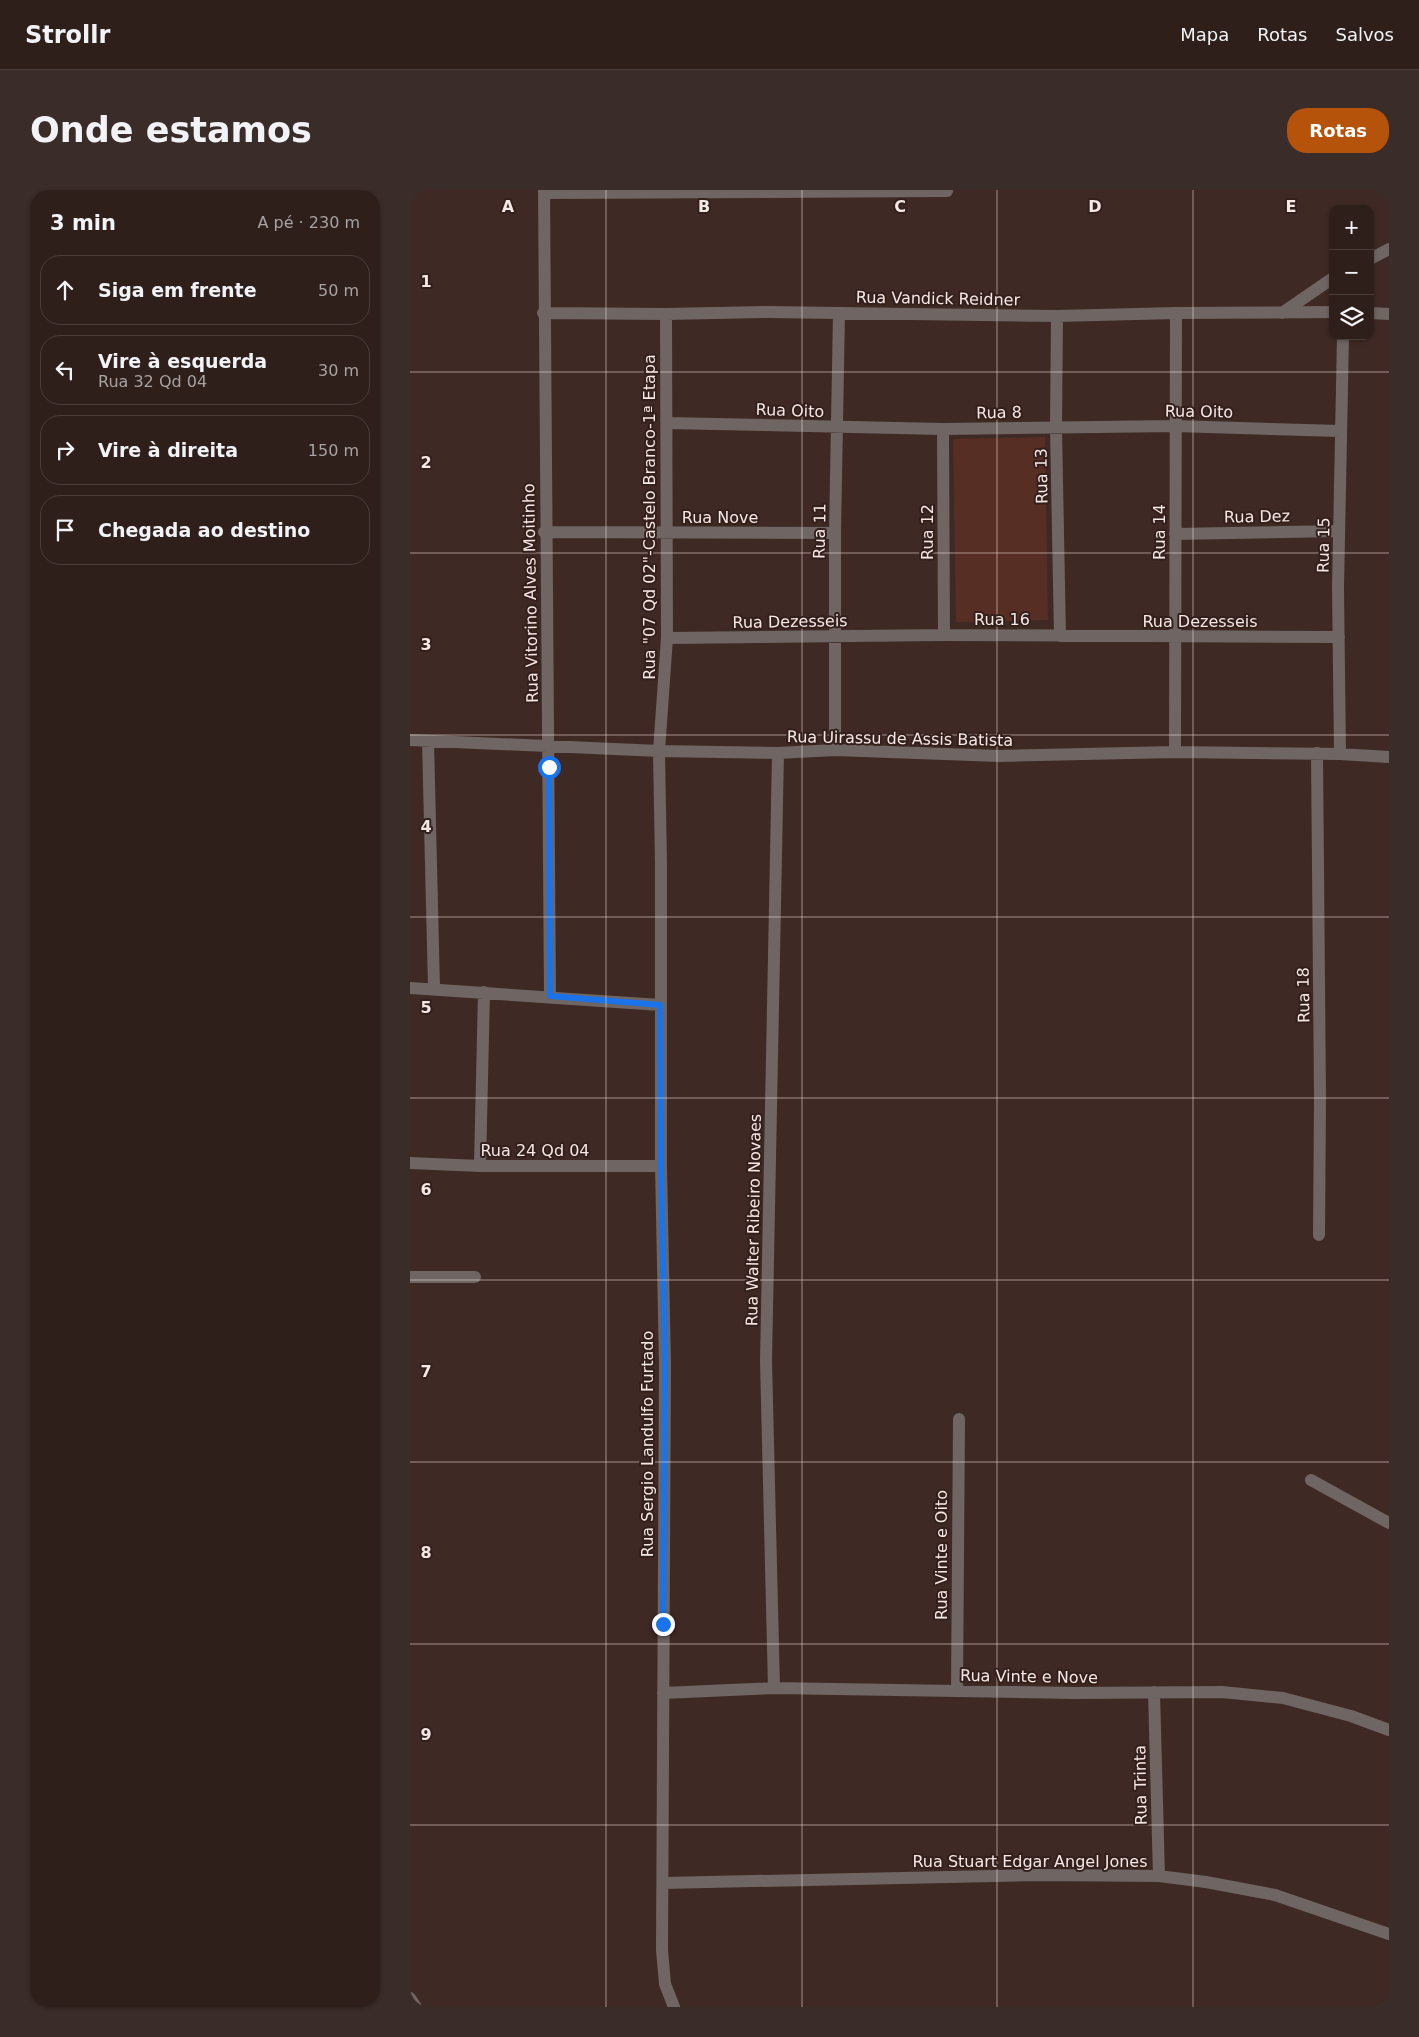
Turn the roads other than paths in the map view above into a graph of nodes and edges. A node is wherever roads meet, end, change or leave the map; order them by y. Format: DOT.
graph roads {
  1 [pos="947,191"];
  2 [pos="544,192"];
  3 [pos="664,192"];
  4 [pos="1389,249"];
  5 [pos="1374,257"];
  6 [pos="1329,281"];
  7 [pos="1282,312"];
  8 [pos="1329,312"];
  9 [pos="544,313"];
  10 [pos="838,313"];
  11 [pos="1176,313"];
  12 [pos="1374,313"];
  13 [pos="666,314"];
  14 [pos="1389,314"];
  15 [pos="1058,316"];
  16 [pos="1343,340"];
  17 [pos="667,423"];
  18 [pos="1176,426"];
  19 [pos="838,428"];
  20 [pos="1056,428"];
  21 [pos="943,429"];
  22 [pos="1340,432"];
  23 [pos="1339,531"];
  24 [pos="544,532"];
  25 [pos="668,533"];
  26 [pos="835,533"];
  27 [pos="1175,534"];
  28 [pos="944,635"];
  29 [pos="1060,636"];
  30 [pos="836,637"];
  31 [pos="1175,637"];
  32 [pos="1339,637"];
  33 [pos="667,638"];
  34 [pos="410,740"];
  35 [pos="428,741"];
  36 [pos="549,747"];
  37 [pos="835,750"];
  38 [pos="660,751"];
  39 [pos="778,752"];
  40 [pos="1175,752"];
  41 [pos="1317,754"];
  42 [pos="1340,754"];
  43 [pos="1389,757"];
  44 [pos="410,988"];
  45 [pos="434,988"];
  46 [pos="484,992"];
  47 [pos="550,996"];
  48 [pos="660,1005"];
  49 [pos="410,1164"];
  50 [pos="480,1166"];
  51 [pos="661,1166"];
  52 [pos="1319,1235"];
  53 [pos="410,1277"];
  54 [pos="475,1277"];
  55 [pos="959,1419"];
  56 [pos="1311,1480"];
  57 [pos="1389,1523"];
  58 [pos="774,1688"];
  59 [pos="957,1691"];
  60 [pos="1154,1692"];
  61 [pos="664,1693"];
  62 [pos="1389,1730"];
  63 [pos="1159,1876"];
  64 [pos="663,1883"];
  65 [pos="1389,1934"];
  66 [pos="410,1998"];
  67 [pos="416,2007"];
  68 [pos="674,2007"];
  1 -- 3 [label="street"];
  2 -- 3 [label="street"];
  2 -- 9 [label="street, Rua Vitorino Alves Moitinho"];
  4 -- 5 [label="street"];
  6 -- 7 [label="street"];
  7 -- 8 [label="street, Rua Vandick Reidner"];
  7 -- 11 [label="street, Rua Vandick Reidner"];
  9 -- 13 [label="street, Rua Vandick Reidner"];
  9 -- 24 [label="street, Rua Vitorino Alves Moitinho"];
  10 -- 13 [label="street, Rua Vandick Reidner"];
  10 -- 15 [label="street, Rua Vandick Reidner"];
  10 -- 19 [label="street, Rua 11"];
  11 -- 15 [label="street, Rua Vandick Reidner"];
  11 -- 18 [label="street, Rua 14"];
  12 -- 14 [label="street"];
  13 -- 17 [label="street, Rua \"07 Qd 02\"-Castelo Branco-1ª Etapa"];
  15 -- 20 [label="street, Rua 13"];
  16 -- 22 [label="street, Rua 15"];
  17 -- 19 [label="street, Rua Oito"];
  17 -- 25 [label="street, Rua \"07 Qd 02\"-Castelo Branco-1ª Etapa"];
  18 -- 20 [label="street, Rua Oito"];
  18 -- 22 [label="street, Rua Oito"];
  18 -- 27 [label="street, Rua 14"];
  19 -- 21 [label="street, Rua Oito"];
  19 -- 26 [label="street, Rua 11"];
  20 -- 21 [label="street, Rua 8"];
  20 -- 29 [label="street, Rua 13"];
  21 -- 28 [label="street, Rua 12"];
  22 -- 23 [label="street, Rua 15"];
  23 -- 27 [label="street, Rua Dez"];
  23 -- 32 [label="street, Rua 15"];
  24 -- 25 [label="street, Rua Nove"];
  24 -- 36 [label="street, Rua Vitorino Alves Moitinho"];
  25 -- 26 [label="street, Rua Nove"];
  25 -- 33 [label="street, Rua \"07 Qd 02\"-Castelo Branco-1ª Etapa"];
  26 -- 30 [label="street, Rua 11"];
  27 -- 31 [label="street, Rua 14"];
  28 -- 29 [label="street, Rua 16"];
  28 -- 30 [label="street, Rua Dezesseis"];
  29 -- 31 [label="street, Rua Dezesseis"];
  30 -- 33 [label="street, Rua Dezesseis"];
  30 -- 37 [label="street, Rua 11"];
  31 -- 32 [label="street, Rua Dezesseis"];
  31 -- 40 [label="street, Rua 14"];
  32 -- 42 [label="street, Rua 15"];
  33 -- 38 [label="street, Rua \"07 Qd 02\"-Castelo Branco-1ª Etapa"];
  34 -- 35 [label="street, Rua Uirassu de Assis Batista"];
  35 -- 36 [label="street, Rua Uirassu de Assis Batista"];
  35 -- 45 [label="street"];
  36 -- 38 [label="street, Rua Uirassu de Assis Batista"];
  36 -- 47 [label="street, Rua Vitorino Alves Moitinho"];
  37 -- 39 [label="street, Rua Uirassu de Assis Batista"];
  37 -- 40 [label="street, Rua Uirassu de Assis Batista"];
  38 -- 39 [label="street, Rua Uirassu de Assis Batista"];
  38 -- 48 [label="street, Rua \"07 Qd 02\"-Castelo Branco-1ª Etapa"];
  39 -- 58 [label="street, Rua Walter Ribeiro Novaes"];
  40 -- 41 [label="street, Rua Uirassu de Assis Batista"];
  41 -- 42 [label="street, Rua Uirassu de Assis Batista"];
  41 -- 52 [label="street, Rua 18"];
  42 -- 43 [label="street, Rua Uirassu de Assis Batista"];
  44 -- 45 [label="street"];
  45 -- 46 [label="street"];
  46 -- 47 [label="street"];
  46 -- 50 [label="street"];
  47 -- 48 [label="street"];
  48 -- 51 [label="street, Rua Sergio Landulfo Furtado"];
  49 -- 50 [label="street, Rua 24 Qd 04"];
  50 -- 51 [label="street, Rua 24 Qd 04"];
  51 -- 61 [label="street, Rua Sergio Landulfo Furtado"];
  53 -- 54 [label="street"];
  55 -- 59 [label="street, Rua Vinte e Oito"];
  56 -- 57 [label="street"];
  58 -- 59 [label="street, Rua Vinte e Nove"];
  58 -- 61 [label="street, Rua Vinte e Nove"];
  59 -- 60 [label="street, Rua Vinte e Nove"];
  60 -- 62 [label="street, Rua Vinte e Nove"];
  60 -- 63 [label="street, Rua Trinta"];
  61 -- 64 [label="street, Rua Sergio Landulfo Furtado"];
  63 -- 64 [label="street, Rua Stuart Edgar Angel Jones"];
  63 -- 65 [label="street, Rua Stuart Edgar Angel Jones"];
  64 -- 68 [label="street, Rua Sergio Landulfo Furtado"];
  66 -- 67 [label="street"];
}
